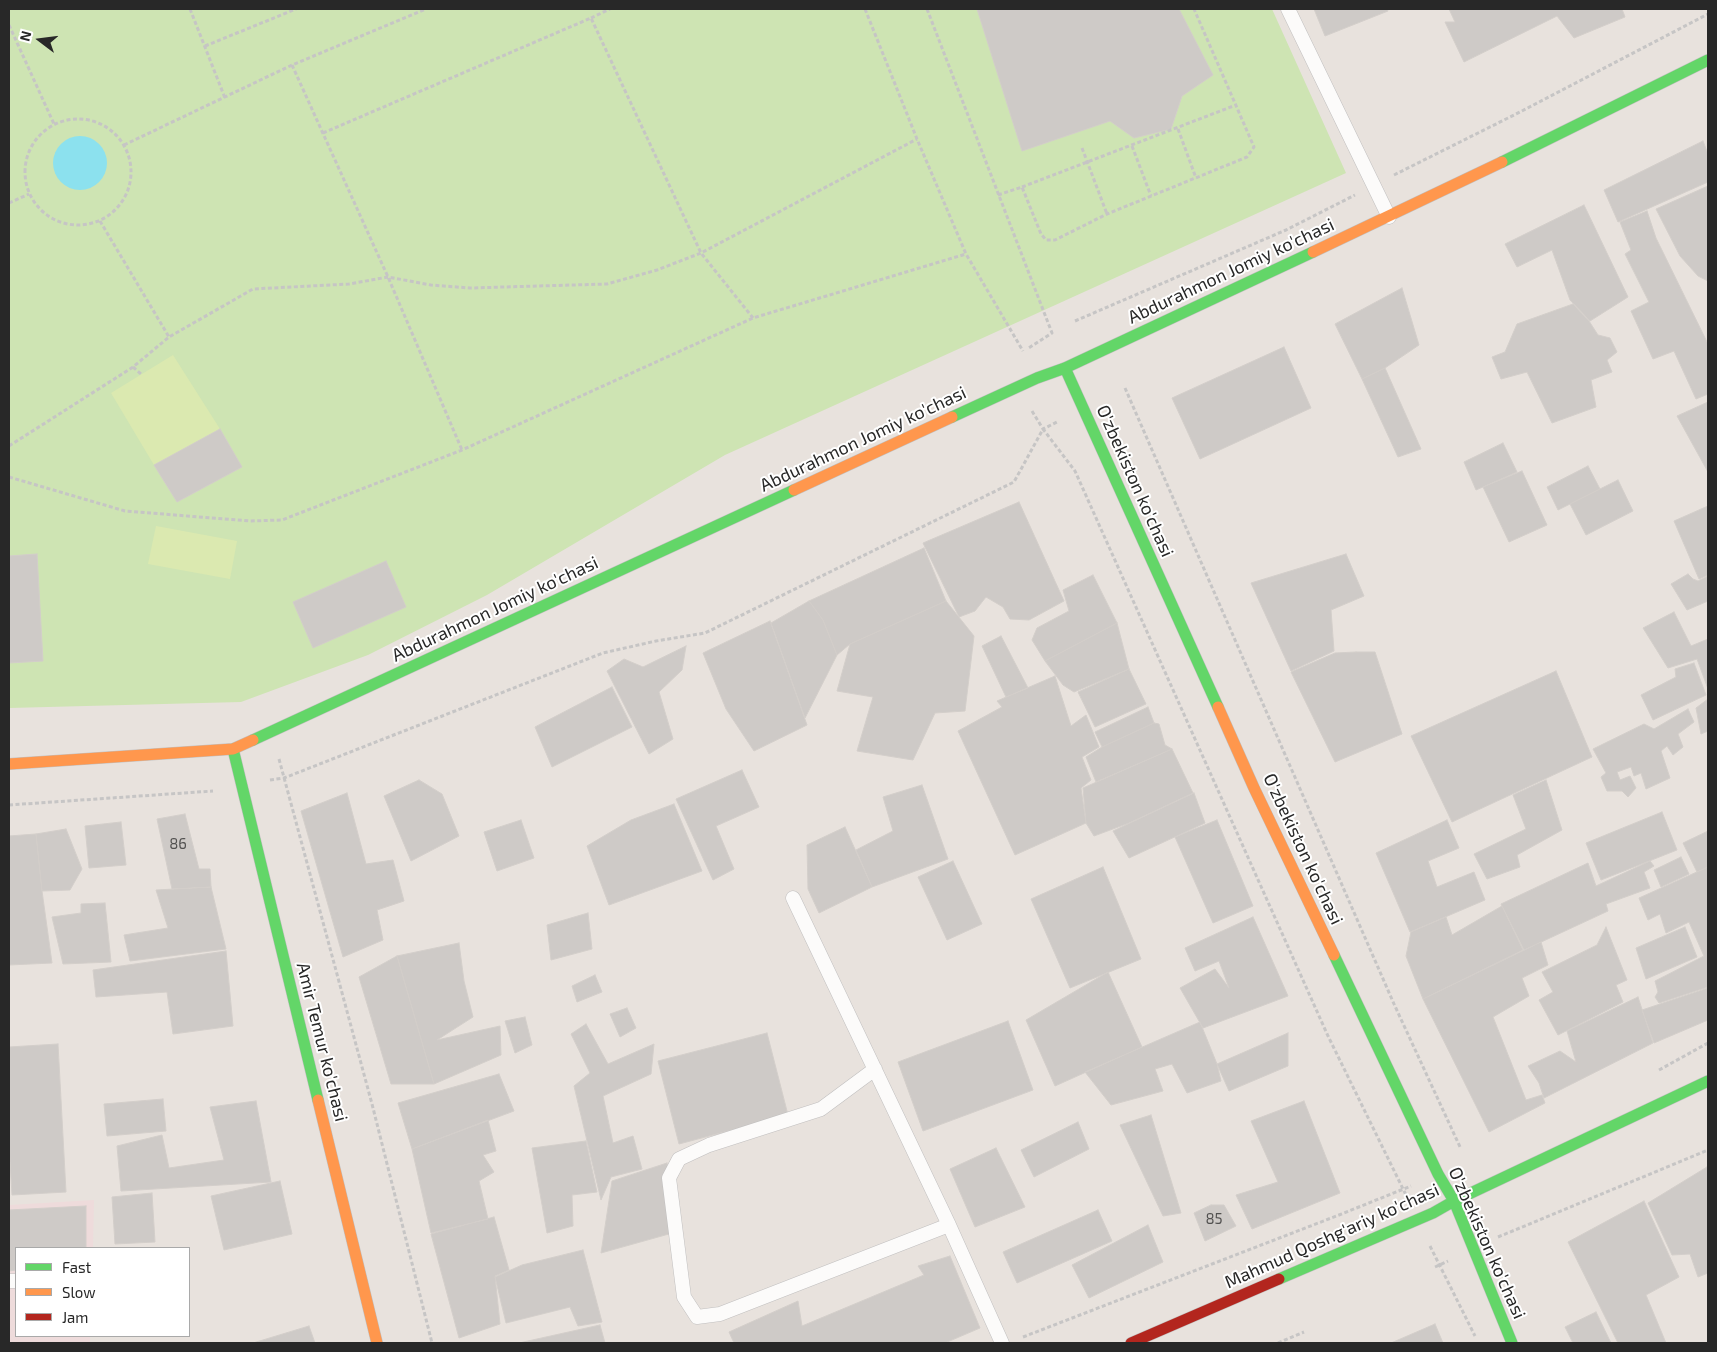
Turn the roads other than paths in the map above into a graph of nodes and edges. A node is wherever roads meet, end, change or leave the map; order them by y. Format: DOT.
graph roads {
  1 [pos="1288,9"];
  2 [pos="1708,60"];
  3 [pos="1389,217"];
  4 [pos="1065,368"];
  5 [pos="233,749"];
  6 [pos="9,764"];
  7 [pos="793,898"];
  8 [pos="875,1069"];
  9 [pos="1708,1081"];
  10 [pos="1454,1201"];
  11 [pos="949,1225"];
  12 [pos="1008,1342"];
  13 [pos="377,1343"];
  14 [pos="1131,1343"];
  15 [pos="1512,1343"];
  1 -- 3 [label="lane"];
  2 -- 3 [label="main road, Abdurahmon Jomiy ko'chasi"];
  3 -- 4 [label="main road, Abdurahmon Jomiy ko'chasi"];
  4 -- 5 [label="main road, Abdurahmon Jomiy ko'chasi"];
  4 -- 10 [label="main road, O'zbekiston ko'chasi"];
  5 -- 6 [label="main road, Abdurahmon Jomiy ko'chasi"];
  5 -- 13 [label="main road, Amir Temur ko'chasi"];
  7 -- 8 [label="lane"];
  8 -- 11 [label="lane"];
  8 -- 11 [label="lane"];
  9 -- 10 [label="main road, Mahmud Qoshg'ariy ko'chasi"];
  10 -- 14 [label="main road, Mahmud Qoshg'ariy ko'chasi"];
  10 -- 15 [label="main road, O'zbekiston ko'chasi"];
  11 -- 12 [label="lane"];
}
